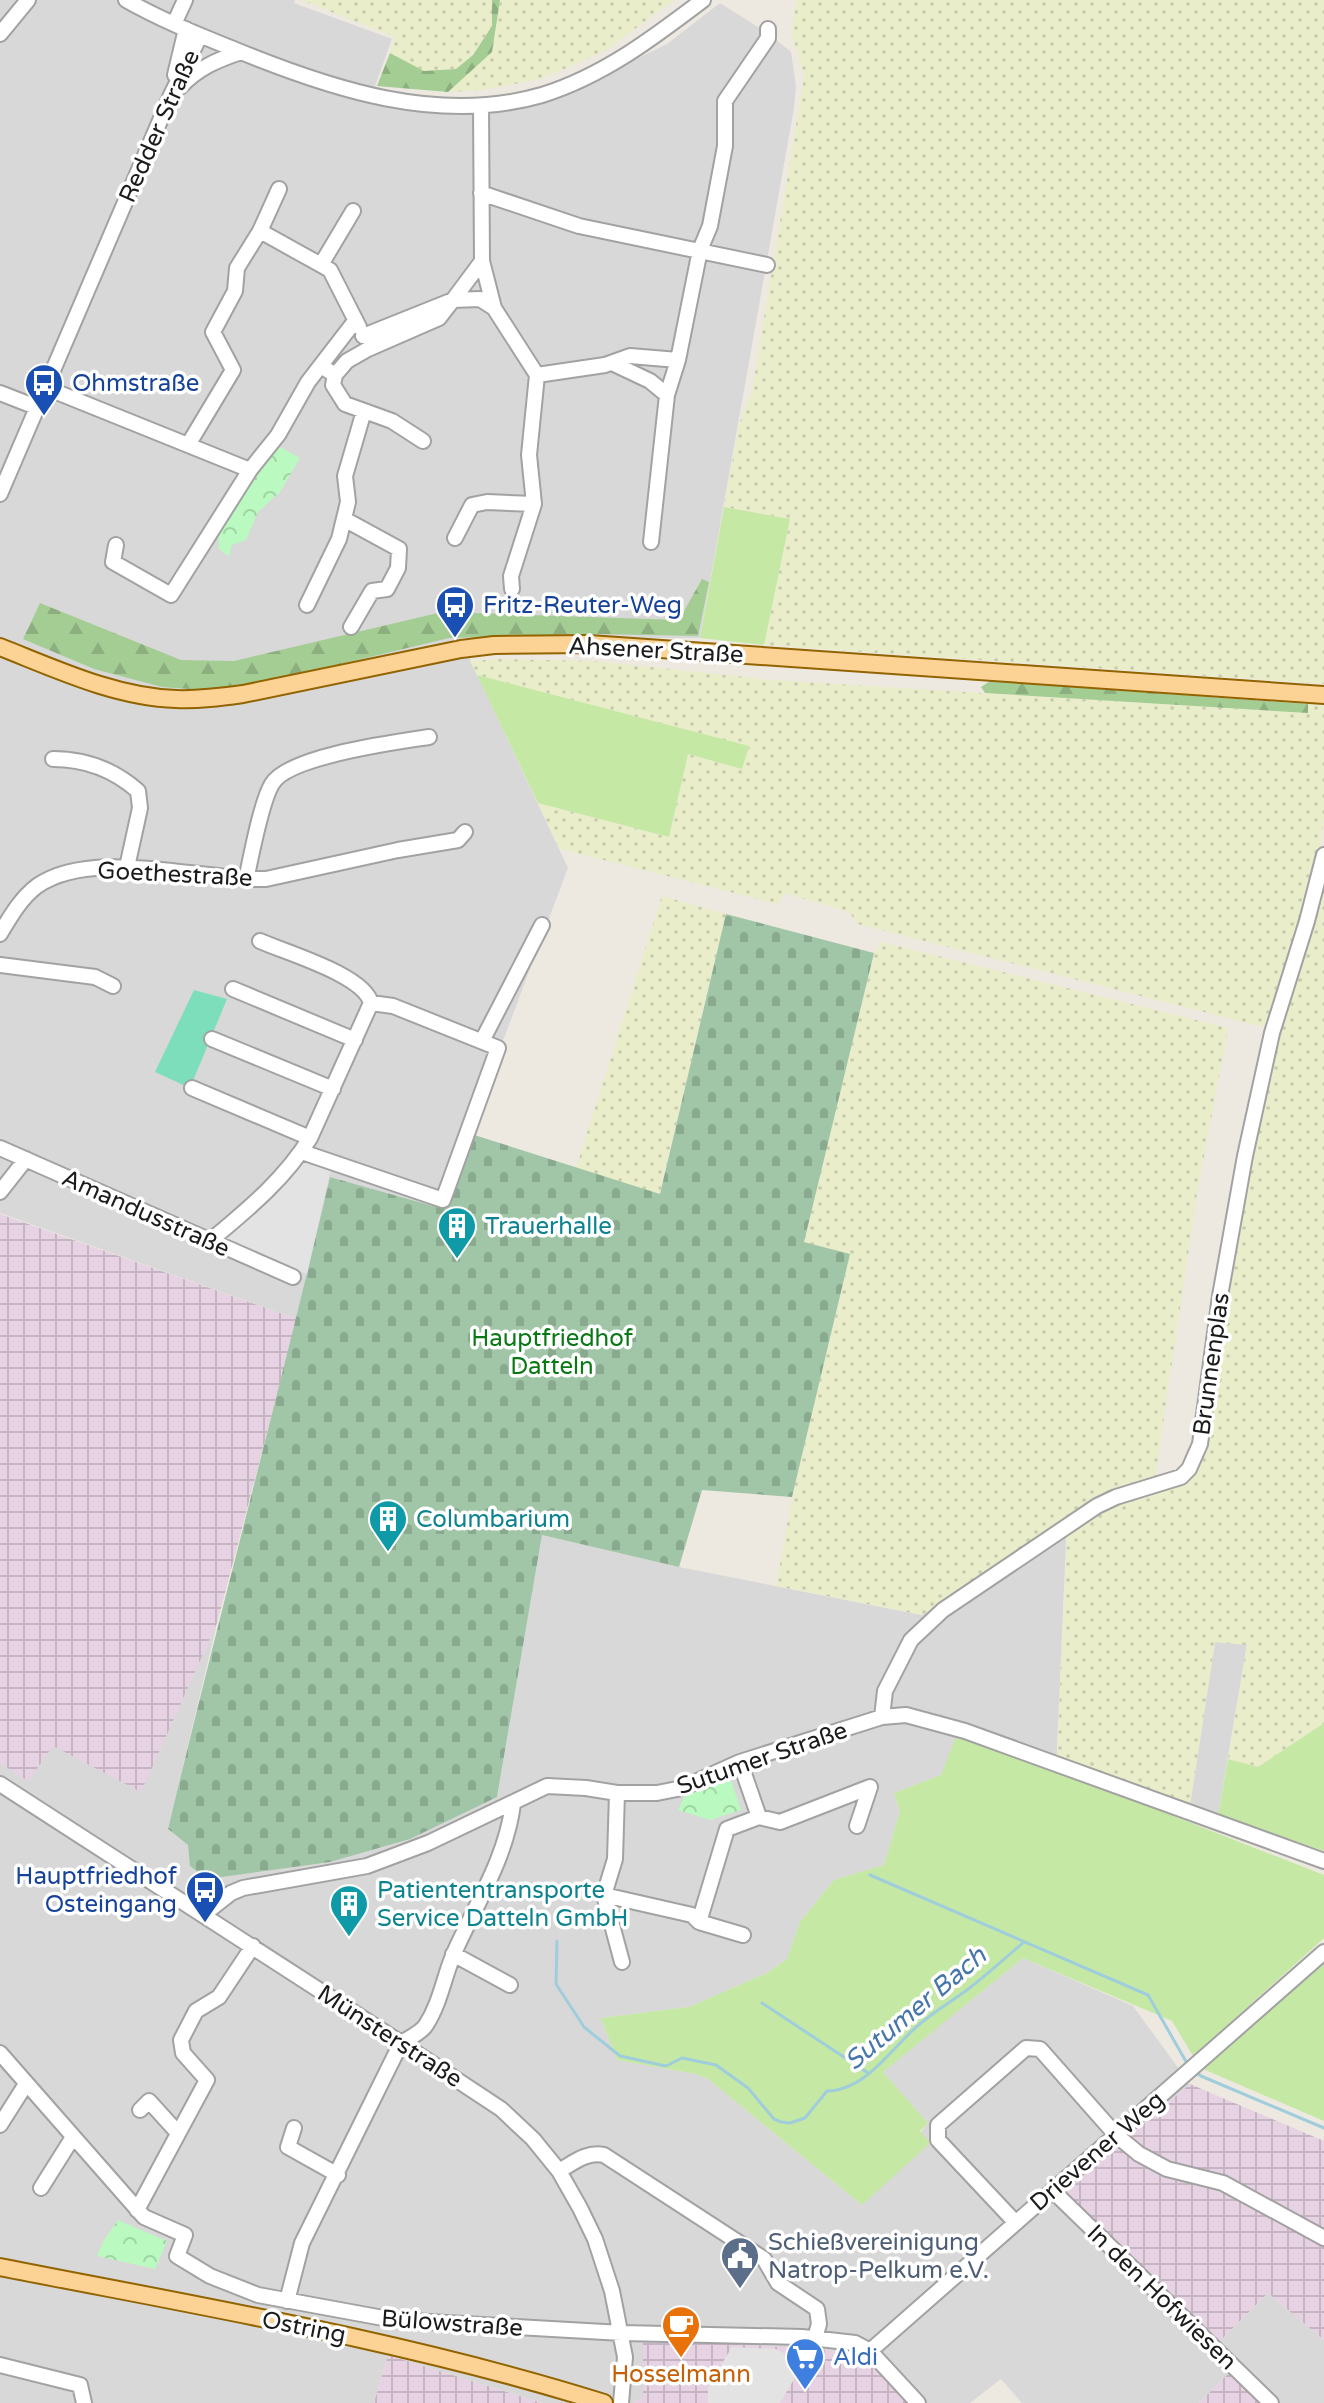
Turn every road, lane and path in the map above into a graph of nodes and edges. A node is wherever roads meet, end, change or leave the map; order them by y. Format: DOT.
graph roads {
  1 [pos="28,0"];
  2 [pos="126,0"];
  3 [pos="185,0"];
  4 [pos="703,0"];
  5 [pos="768,29"];
  6 [pos="187,30"];
  7 [pos="0,34"];
  8 [pos="241,52"];
  9 [pos="171,95"];
  10 [pos="481,106"];
  11 [pos="279,189"];
  12 [pos="481,193"];
  13 [pos="353,211"];
  14 [pos="260,231"];
  15 [pos="700,250"];
  16 [pos="482,261"];
  17 [pos="322,263"];
  18 [pos="767,265"];
  19 [pos="453,300"];
  20 [pos="494,308"];
  21 [pos="355,321"];
  22 [pos="366,342"];
  23 [pos="678,360"];
  24 [pos="612,363"];
  25 [pos="321,366"];
  26 [pos="335,375"];
  27 [pos="537,375"];
  28 [pos="44,387"];
  29 [pos="0,393"];
  30 [pos="667,395"];
  31 [pos="36,407"];
  32 [pos="364,411"];
  33 [pos="423,441"];
  34 [pos="188,445"];
  35 [pos="250,470"];
  36 [pos="0,494"];
  37 [pos="534,504"];
  38 [pos="344,519"];
  39 [pos="455,538"];
  40 [pos="651,542"];
  41 [pos="116,545"];
  42 [pos="512,589"];
  43 [pos="307,605"];
  44 [pos="351,627"];
  45 [pos="0,647"];
  46 [pos="1324,695"];
  47 [pos="429,737"];
  48 [pos="53,759"];
  49 [pos="465,832"];
  50 [pos="1324,855"];
  51 [pos="127,867"];
  52 [pos="246,880"];
  53 [pos="542,925"];
  54 [pos="0,934"];
  55 [pos="260,941"];
  56 [pos="0,965"];
  57 [pos="113,986"];
  58 [pos="233,989"];
  59 [pos="371,1003"];
  60 [pos="212,1039"];
  61 [pos="355,1040"];
  62 [pos="482,1041"];
  63 [pos="192,1088"];
  64 [pos="333,1089"];
  65 [pos="310,1138"];
  66 [pos="0,1148"];
  67 [pos="302,1152"];
  68 [pos="26,1159"];
  69 [pos="0,1192"];
  70 [pos="210,1241"];
  71 [pos="293,1277"];
  72 [pos="882,1717"];
  73 [pos="740,1762"];
  74 [pos="0,1784"];
  75 [pos="617,1793"];
  76 [pos="513,1804"];
  77 [pos="759,1817"];
  78 [pos="857,1826"];
  79 [pos="1324,1861"];
  80 [pos="604,1895"];
  81 [pos="203,1915"];
  82 [pos="699,1922"];
  83 [pos="743,1935"];
  84 [pos="253,1946"];
  85 [pos="1324,1952"];
  86 [pos="453,1954"];
  87 [pos="622,1962"];
  88 [pos="510,1985"];
  89 [pos="401,2043"];
  90 [pos="0,2053"];
  91 [pos="26,2084"];
  92 [pos="144,2105"];
  93 [pos="0,2125"];
  94 [pos="294,2128"];
  95 [pos="178,2133"];
  96 [pos="1116,2135"];
  97 [pos="73,2137"];
  98 [pos="559,2171"];
  99 [pos="338,2175"];
  100 [pos="41,2188"];
  101 [pos="1053,2191"];
  102 [pos="137,2210"];
  103 [pos="1016,2223"];
  104 [pos="1324,2238"];
  105 [pos="0,2267"];
  106 [pos="287,2301"];
  107 [pos="622,2333"];
  108 [pos="815,2338"];
  109 [pos="870,2351"];
  110 [pos="0,2365"];
  111 [pos="84,2403"];
  112 [pos="604,2403"];
  113 [pos="621,2403"];
  114 [pos="918,2403"];
  115 [pos="1271,2403"];
  1 -- 7 [label="street"];
  2 -- 6 [label="street"];
  3 -- 6 [label="street"];
  4 -- 10 [label="street, Redder Straße"];
  5 -- 15 [label="street"];
  6 -- 8 [label="street, Redder Straße"];
  6 -- 9 [label="street, Redder Straße"];
  8 -- 9 [label="street"];
  8 -- 10 [label="street, Redder Straße"];
  9 -- 28 [label="street, Redder Straße"];
  10 -- 12 [label="street"];
  11 -- 14 [label="street"];
  12 -- 15 [label="street"];
  12 -- 16 [label="street"];
  13 -- 17 [label="street"];
  14 -- 17 [label="street"];
  14 -- 34 [label="street"];
  15 -- 18 [label="street"];
  15 -- 23 [label="street"];
  16 -- 19 [label="street"];
  16 -- 20 [label="street"];
  17 -- 21 [label="street"];
  19 -- 20 [label="street"];
  19 -- 22 [label="street"];
  20 -- 27 [label="street"];
  21 -- 22 [label="street"];
  21 -- 25 [label="street"];
  22 -- 26 [label="street"];
  23 -- 24 [label="street"];
  23 -- 30 [label="street"];
  24 -- 27 [label="street"];
  24 -- 30 [label="street"];
  25 -- 26 [label="street"];
  25 -- 35 [label="street"];
  26 -- 32 [label="street"];
  27 -- 37 [label="street"];
  28 -- 31 [label="street, Redder Straße"];
  28 -- 34 [label="street"];
  29 -- 31 [label="street"];
  30 -- 40 [label="street"];
  31 -- 36 [label="street, Redder Straße"];
  32 -- 33 [label="street"];
  32 -- 38 [label="street"];
  34 -- 35 [label="street"];
  35 -- 41 [label="street"];
  37 -- 39 [label="street"];
  37 -- 42 [label="street"];
  38 -- 43 [label="street"];
  38 -- 44 [label="street"];
  45 -- 46 [label="main road, Ahsener Straße"];
  47 -- 52 [label="street"];
  48 -- 51 [label="street"];
  49 -- 52 [label="street, Goethestraße"];
  50 -- 72 [label="street, Brunnenplas"];
  51 -- 52 [label="street, Goethestraße"];
  51 -- 54 [label="street, Goethestraße"];
  53 -- 62 [label="street"];
  55 -- 59 [label="street"];
  56 -- 57 [label="street"];
  58 -- 61 [label="street"];
  59 -- 61 [label="street"];
  59 -- 62 [label="street"];
  60 -- 64 [label="street"];
  61 -- 64 [label="street"];
  62 -- 67 [label="street"];
  63 -- 65 [label="street"];
  64 -- 65 [label="street"];
  65 -- 67 [label="street"];
  66 -- 68 [label="street, Amandusstraße"];
  67 -- 70 [label="street"];
  68 -- 69 [label="street"];
  68 -- 70 [label="street, Amandusstraße"];
  70 -- 71 [label="street, Amandusstraße"];
  72 -- 73 [label="street, Sutumer Straße"];
  72 -- 79 [label="street, Sutumer Straße"];
  73 -- 75 [label="street, Sutumer Straße"];
  73 -- 77 [label="street"];
  74 -- 81 [label="street, Münsterstraße"];
  75 -- 76 [label="street, Sutumer Straße"];
  75 -- 80 [label="street"];
  76 -- 81 [label="street, Sutumer Straße"];
  76 -- 86 [label="street"];
  77 -- 78 [label="street"];
  77 -- 82 [label="street"];
  80 -- 82 [label="street"];
  80 -- 87 [label="street"];
  81 -- 84 [label="street, Münsterstraße"];
  82 -- 83 [label="street"];
  84 -- 89 [label="street, Münsterstraße"];
  84 -- 95 [label="street"];
  85 -- 96 [label="street, Drievener Weg"];
  86 -- 88 [label="street"];
  86 -- 89 [label="street"];
  89 -- 98 [label="street, Münsterstraße"];
  89 -- 99 [label="street"];
  90 -- 91 [label="street, Bülowstraße"];
  91 -- 93 [label="street"];
  91 -- 97 [label="street, Bülowstraße"];
  92 -- 95 [label="street"];
  94 -- 99 [label="street"];
  95 -- 102 [label="street"];
  96 -- 101 [label="street, Drievener Weg"];
  96 -- 103 [label="street"];
  96 -- 104 [label="street"];
  97 -- 100 [label="street"];
  97 -- 102 [label="street, Bülowstraße"];
  98 -- 107 [label="street, Münsterstraße"];
  98 -- 108 [label="street"];
  99 -- 106 [label="street"];
  101 -- 103 [label="street, Drievener Weg"];
  101 -- 115 [label="street, In den Hofwiesen"];
  102 -- 106 [label="street, Bülowstraße"];
  103 -- 109 [label="street, Drievener Weg"];
  105 -- 112 [label="main road, Ostring"];
  106 -- 107 [label="street, Bülowstraße"];
  107 -- 108 [label="street, Bülowstraße"];
  107 -- 113 [label="street, Münsterstraße"];
  108 -- 109 [label="street, Bülowstraße"];
  109 -- 114 [label="street"];
  110 -- 111 [label="street"];
}
